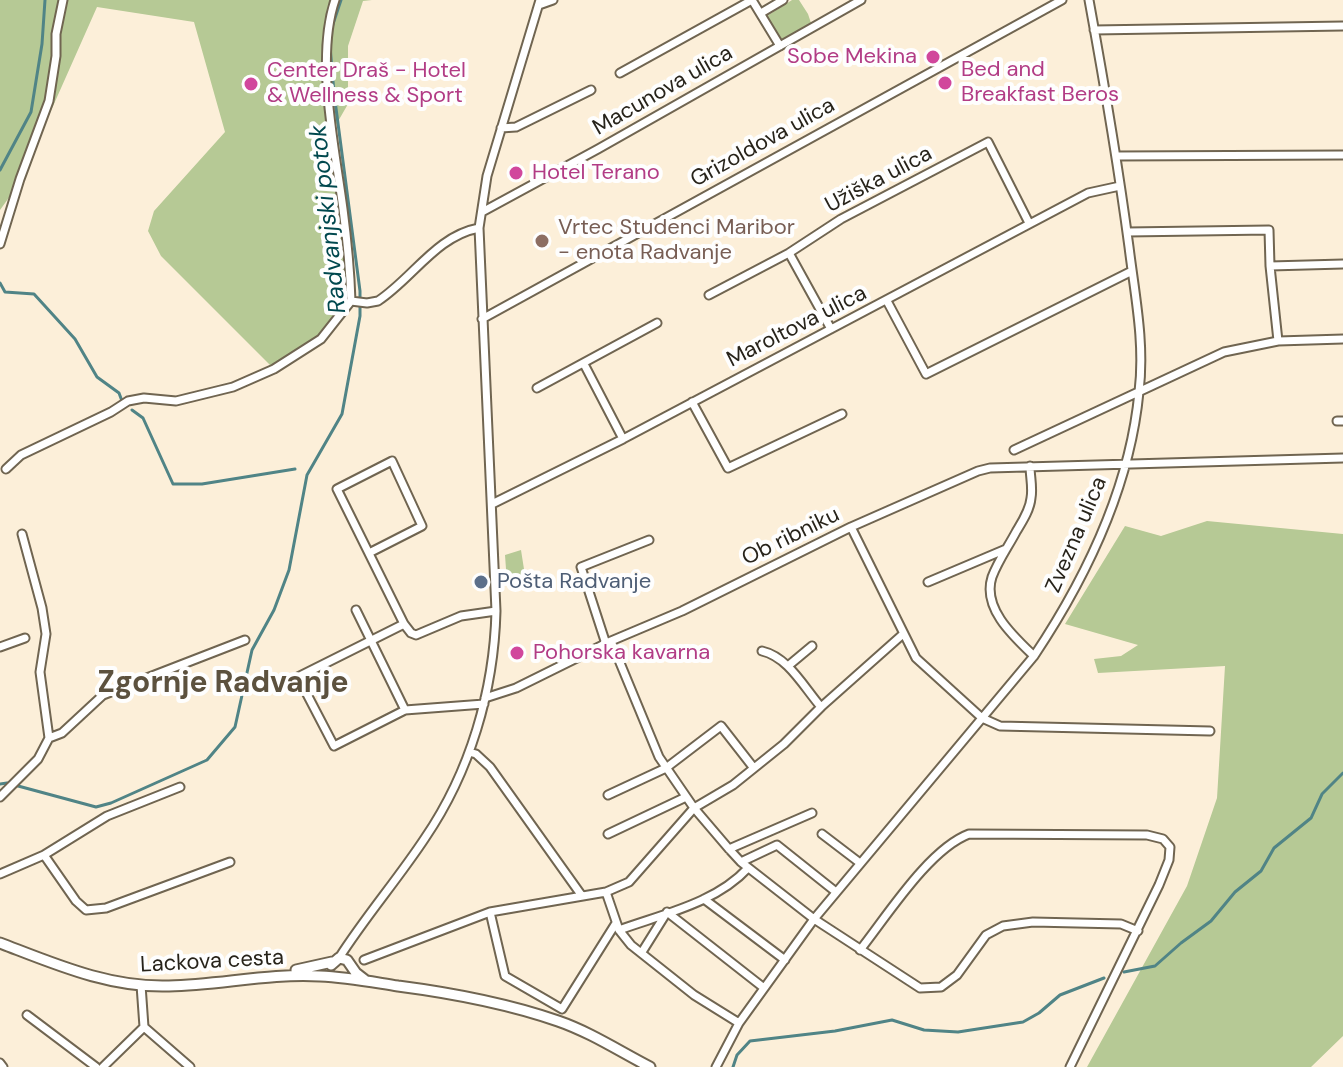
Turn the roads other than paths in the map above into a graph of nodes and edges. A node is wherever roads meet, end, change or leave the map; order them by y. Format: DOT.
graph roads {
  1 [pos="63,0"];
  2 [pos="335,0"];
  3 [pos="553,0"];
  4 [pos="752,0"];
  5 [pos="783,0"];
  6 [pos="838,0"];
  7 [pos="861,0"];
  8 [pos="1062,0"];
  9 [pos="1089,0"];
  10 [pos="540,3"];
  11 [pos="843,10"];
  12 [pos="761,13"];
  13 [pos="1343,26"];
  14 [pos="1094,30"];
  15 [pos="780,46"];
  16 [pos="620,73"];
  17 [pos="591,90"];
  18 [pos="501,128"];
  19 [pos="1343,155"];
  20 [pos="1117,156"];
  21 [pos="1120,186"];
  22 [pos="482,212"];
  23 [pos="1029,223"];
  24 [pos="479,228"];
  25 [pos="1127,232"];
  26 [pos="0,244"];
  27 [pos="789,253"];
  28 [pos="1343,264"];
  29 [pos="1270,266"];
  30 [pos="1132,271"];
  31 [pos="709,295"];
  32 [pos="887,301"];
  33 [pos="353,302"];
  34 [pos="482,319"];
  35 [pos="657,323"];
  36 [pos="831,329"];
  37 [pos="1343,339"];
  38 [pos="1278,341"];
  39 [pos="584,364"];
  40 [pos="537,388"];
  41 [pos="1140,390"];
  42 [pos="692,402"];
  43 [pos="842,414"];
  44 [pos="623,439"];
  45 [pos="1014,450"];
  46 [pos="1343,458"];
  47 [pos="1127,463"];
  48 [pos="1030,466"];
  49 [pos="6,469"];
  50 [pos="492,504"];
  51 [pos="851,527"];
  52 [pos="22,534"];
  53 [pos="649,540"];
  54 [pos="1006,549"];
  55 [pos="369,553"];
  56 [pos="928,582"];
  57 [pos="356,610"];
  58 [pos="496,611"];
  59 [pos="404,624"];
  60 [pos="902,635"];
  61 [pos="25,638"];
  62 [pos="370,639"];
  63 [pos="245,640"];
  64 [pos="609,643"];
  65 [pos="812,646"];
  66 [pos="0,647"];
  67 [pos="762,651"];
  68 [pos="1034,656"];
  69 [pos="788,666"];
  70 [pos="485,701"];
  71 [pos="821,707"];
  72 [pos="405,710"];
  73 [pos="982,718"];
  74 [pos="1210,731"];
  75 [pos="49,738"];
  76 [pos="469,752"];
  77 [pos="753,767"];
  78 [pos="666,768"];
  79 [pos="180,787"];
  80 [pos="608,795"];
  81 [pos="0,797"];
  82 [pos="686,797"];
  83 [pos="694,808"];
  84 [pos="812,813"];
  85 [pos="608,834"];
  86 [pos="822,834"];
  87 [pos="729,849"];
  88 [pos="44,855"];
  89 [pos="230,862"];
  90 [pos="860,863"];
  91 [pos="745,865"];
  92 [pos="0,874"];
  93 [pos="606,892"];
  94 [pos="836,892"];
  95 [pos="582,896"];
  96 [pos="704,899"];
  97 [pos="490,912"];
  98 [pos="667,912"];
  99 [pos="814,919"];
  100 [pos="618,927"];
  101 [pos="1138,931"];
  102 [pos="0,943"];
  103 [pos="860,950"];
  104 [pos="642,952"];
  105 [pos="364,960"];
  106 [pos="785,960"];
  107 [pos="343,962"];
  108 [pos="258,977"];
  109 [pos="341,977"];
  110 [pos="365,980"];
  111 [pos="141,985"];
  112 [pos="764,988"];
  113 [pos="27,1015"];
  114 [pos="739,1023"];
  115 [pos="144,1027"];
  116 [pos="631,1063"];
  117 [pos="96,1067"];
  118 [pos="103,1067"];
  119 [pos="190,1067"];
  120 [pos="650,1067"];
  121 [pos="716,1067"];
  122 [pos="1070,1067"];
  1 -- 26 [label="street"];
  2 -- 33 [label="street"];
  3 -- 10 [label="street"];
  4 -- 12 [label="street"];
  4 -- 16 [label="street"];
  5 -- 12 [label="street"];
  6 -- 11 [label="street"];
  7 -- 11 [label="street, Macunova ulica"];
  8 -- 34 [label="street, Grizoldova ulica"];
  9 -- 14 [label="street, Zvezna ulica"];
  10 -- 18 [label="street"];
  11 -- 15 [label="street, Macunova ulica"];
  12 -- 15 [label="street"];
  13 -- 14 [label="street"];
  14 -- 20 [label="street, Zvezna ulica"];
  15 -- 22 [label="street, Macunova ulica"];
  17 -- 18 [label="street"];
  18 -- 22 [label="street"];
  19 -- 20 [label="street"];
  20 -- 21 [label="street, Zvezna ulica"];
  21 -- 23 [label="street, Maroltova ulica"];
  21 -- 25 [label="street, Zvezna ulica"];
  22 -- 24 [label="street"];
  23 -- 27 [label="street, Užiška ulica"];
  23 -- 32 [label="street, Maroltova ulica"];
  24 -- 33 [label="street"];
  24 -- 34 [label="street"];
  25 -- 29 [label="street"];
  25 -- 30 [label="street, Zvezna ulica"];
  27 -- 31 [label="street, Užiška ulica"];
  27 -- 36 [label="street"];
  28 -- 29 [label="street"];
  29 -- 38 [label="street"];
  30 -- 32 [label="street"];
  30 -- 41 [label="street, Zvezna ulica"];
  32 -- 36 [label="street, Maroltova ulica"];
  33 -- 49 [label="street"];
  34 -- 50 [label="street"];
  35 -- 39 [label="street"];
  36 -- 42 [label="street, Maroltova ulica"];
  37 -- 38 [label="street"];
  38 -- 41 [label="street"];
  39 -- 40 [label="street"];
  39 -- 44 [label="street"];
  41 -- 45 [label="street"];
  41 -- 47 [label="street, Zvezna ulica"];
  42 -- 43 [label="street"];
  42 -- 44 [label="street, Maroltova ulica"];
  44 -- 50 [label="street, Maroltova ulica"];
  46 -- 47 [label="street, Ob ribniku"];
  47 -- 48 [label="street, Ob ribniku"];
  47 -- 68 [label="street, Zvezna ulica"];
  48 -- 51 [label="street, Ob ribniku"];
  48 -- 54 [label="street"];
  50 -- 58 [label="street"];
  51 -- 60 [label="street"];
  51 -- 64 [label="street, Ob ribniku"];
  52 -- 75 [label="street"];
  53 -- 64 [label="street"];
  54 -- 56 [label="street"];
  54 -- 68 [label="street"];
  55 -- 55 [label="street"];
  55 -- 59 [label="street"];
  57 -- 62 [label="street"];
  58 -- 59 [label="street"];
  58 -- 70 [label="street"];
  59 -- 62 [label="street"];
  60 -- 71 [label="street"];
  60 -- 73 [label="street"];
  61 -- 66 [label="street"];
  62 -- 72 [label="street"];
  62 -- 72 [label="street"];
  63 -- 75 [label="street"];
  64 -- 70 [label="street, Ob ribniku"];
  64 -- 78 [label="street"];
  65 -- 69 [label="street"];
  67 -- 69 [label="street"];
  68 -- 73 [label="street, Zvezna ulica"];
  69 -- 71 [label="street"];
  70 -- 72 [label="street, Ob ribniku"];
  70 -- 76 [label="street"];
  71 -- 77 [label="street"];
  73 -- 74 [label="street"];
  73 -- 90 [label="street, Zvezna ulica"];
  75 -- 81 [label="street"];
  76 -- 95 [label="street"];
  76 -- 107 [label="street"];
  77 -- 78 [label="street"];
  77 -- 83 [label="street"];
  78 -- 80 [label="street"];
  78 -- 82 [label="street"];
  79 -- 88 [label="street"];
  82 -- 83 [label="street"];
  82 -- 85 [label="street"];
  83 -- 87 [label="street"];
  83 -- 93 [label="street"];
  84 -- 87 [label="street"];
  86 -- 90 [label="street"];
  87 -- 91 [label="street"];
  88 -- 89 [label="street"];
  88 -- 92 [label="street"];
  90 -- 94 [label="street, Zvezna ulica"];
  91 -- 94 [label="street"];
  91 -- 96 [label="street"];
  91 -- 99 [label="street"];
  93 -- 95 [label="street"];
  93 -- 100 [label="street"];
  94 -- 99 [label="street, Zvezna ulica"];
  95 -- 97 [label="street"];
  96 -- 98 [label="street"];
  96 -- 106 [label="street"];
  97 -- 100 [label="street"];
  97 -- 105 [label="street"];
  98 -- 100 [label="street"];
  98 -- 104 [label="street"];
  98 -- 112 [label="street"];
  99 -- 103 [label="street"];
  99 -- 106 [label="street, Zvezna ulica"];
  100 -- 104 [label="street"];
  101 -- 103 [label="street"];
  101 -- 103 [label="street"];
  101 -- 122 [label="street"];
  102 -- 111 [label="street, Lackova cesta"];
  104 -- 114 [label="street"];
  106 -- 112 [label="street, Zvezna ulica"];
  107 -- 108 [label="street"];
  107 -- 109 [label="street"];
  107 -- 109 [label="street"];
  107 -- 110 [label="street"];
  108 -- 109 [label="street, Lackova cesta"];
  108 -- 111 [label="street, Lackova cesta"];
  109 -- 110 [label="street, Lackova cesta"];
  110 -- 116 [label="street"];
  111 -- 115 [label="street"];
  112 -- 114 [label="street, Zvezna ulica"];
  113 -- 117 [label="street"];
  114 -- 121 [label="street, Zvezna ulica"];
  115 -- 118 [label="street"];
  115 -- 119 [label="street"];
  116 -- 120 [label="street"];
}
